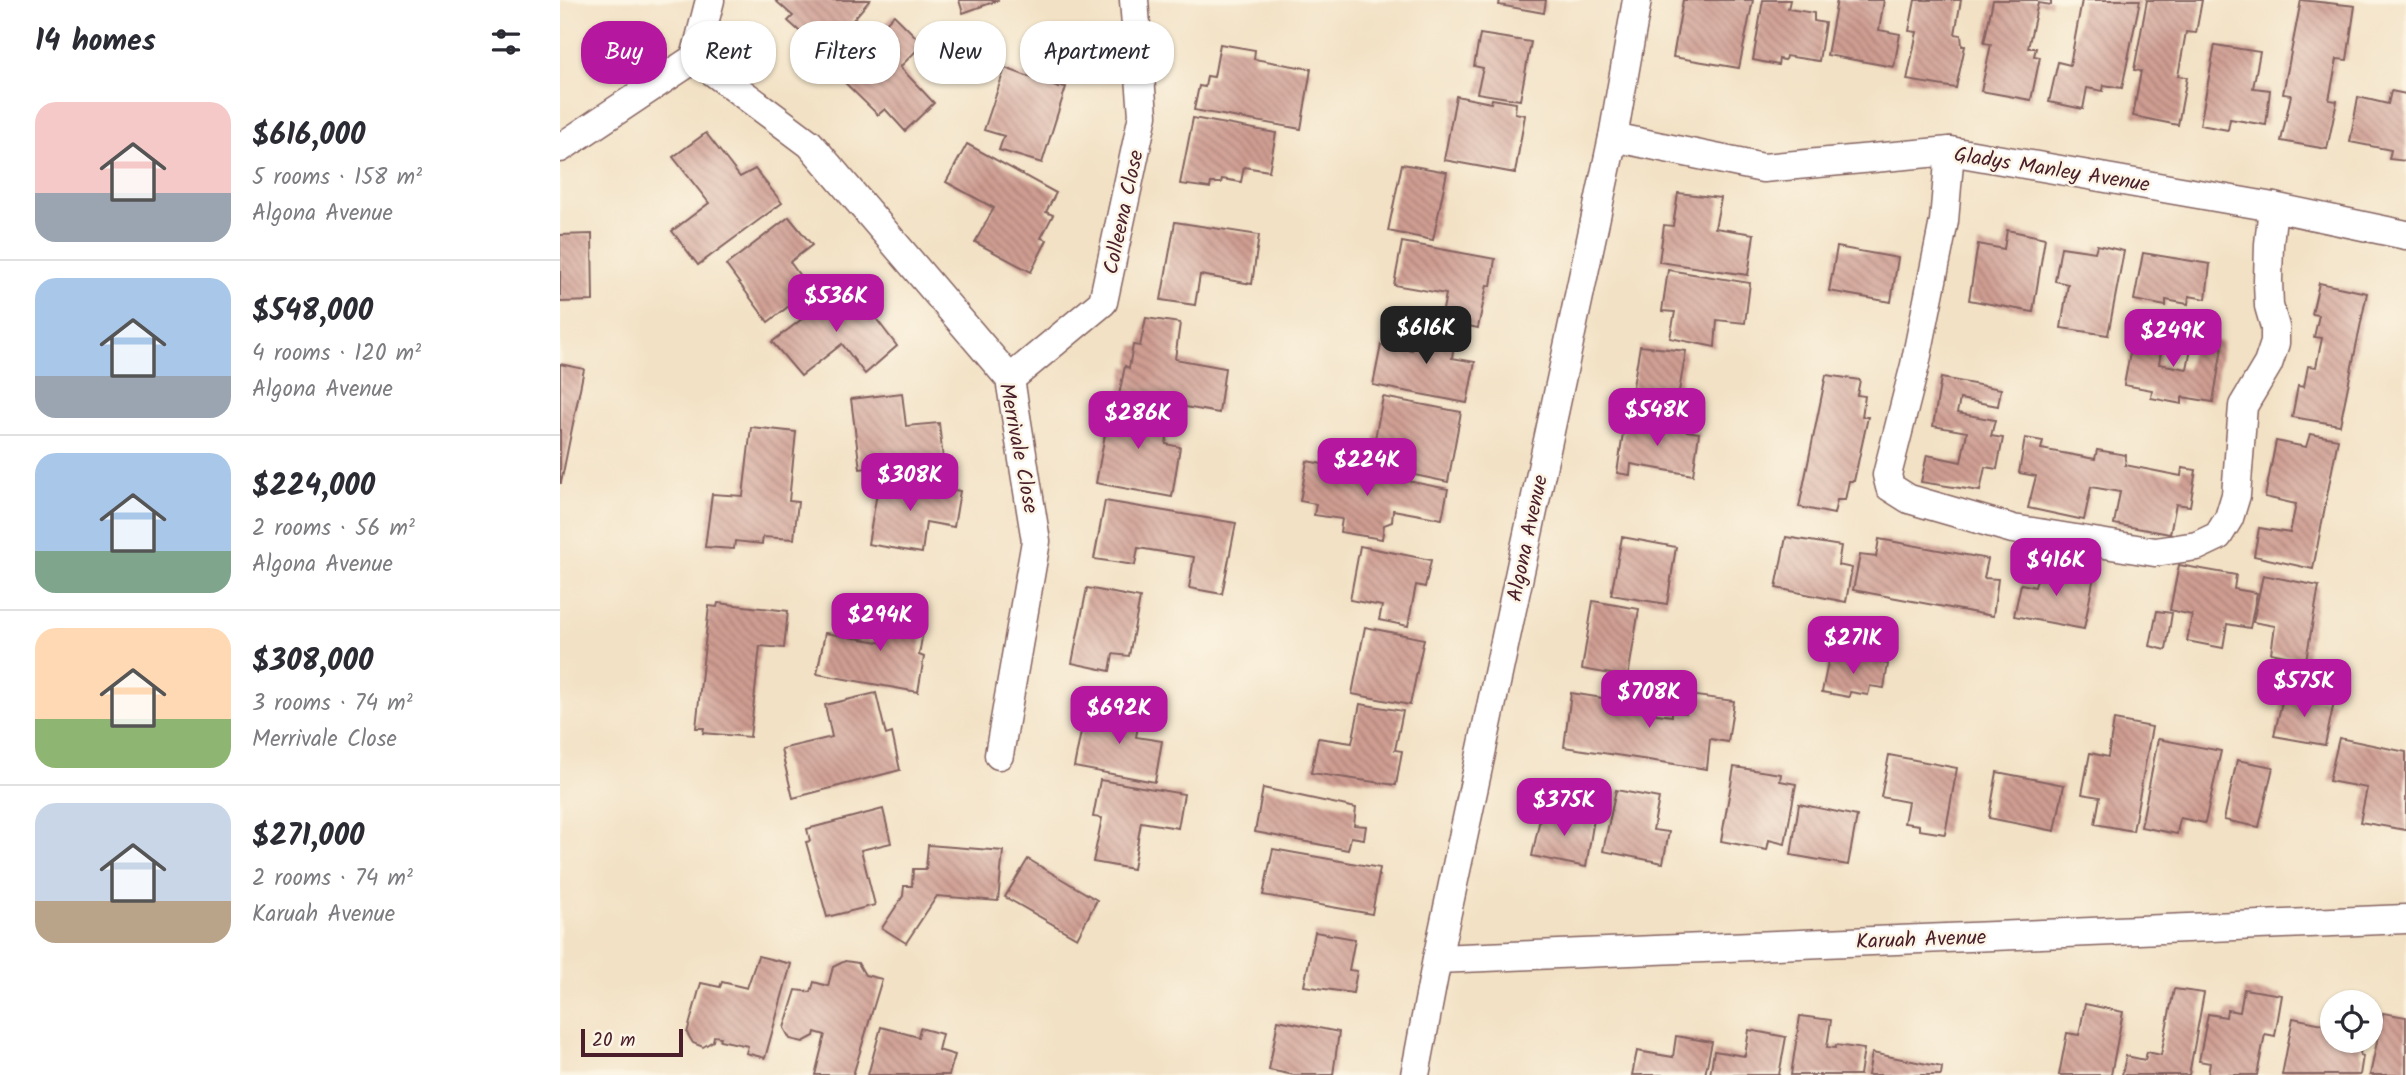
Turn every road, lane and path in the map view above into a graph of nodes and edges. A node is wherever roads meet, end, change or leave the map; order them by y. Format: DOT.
graph roads {
  1 [pos="710,0"];
  2 [pos="1134,0"];
  3 [pos="1637,0"];
  4 [pos="705,21"];
  5 [pos="681,67"];
  6 [pos="730,84"];
  7 [pos="1613,137"];
  8 [pos="560,148"];
  9 [pos="1950,151"];
  10 [pos="2273,207"];
  11 [pos="2406,235"];
  12 [pos="1010,379"];
  13 [pos="999,755"];
  14 [pos="2406,919"];
  15 [pos="1437,959"];
  16 [pos="1415,1075"];
  1 -- 4 [label="street"];
  2 -- 12 [label="street, Colleena Close"];
  3 -- 7 [label="street, Algona Avenue"];
  5 -- 8 [label="street"];
  6 -- 12 [label="street, Merrivale Close"];
  7 -- 9 [label="street, Gladys Manley Avenue"];
  7 -- 15 [label="street, Algona Avenue"];
  9 -- 10 [label="street, Gladys Manley Avenue"];
  9 -- 10 [label="street"];
  10 -- 11 [label="street, Gladys Manley Avenue"];
  12 -- 13 [label="street, Merrivale Close"];
  14 -- 15 [label="street, Karuah Avenue"];
  15 -- 16 [label="street, Algona Avenue"];
}
